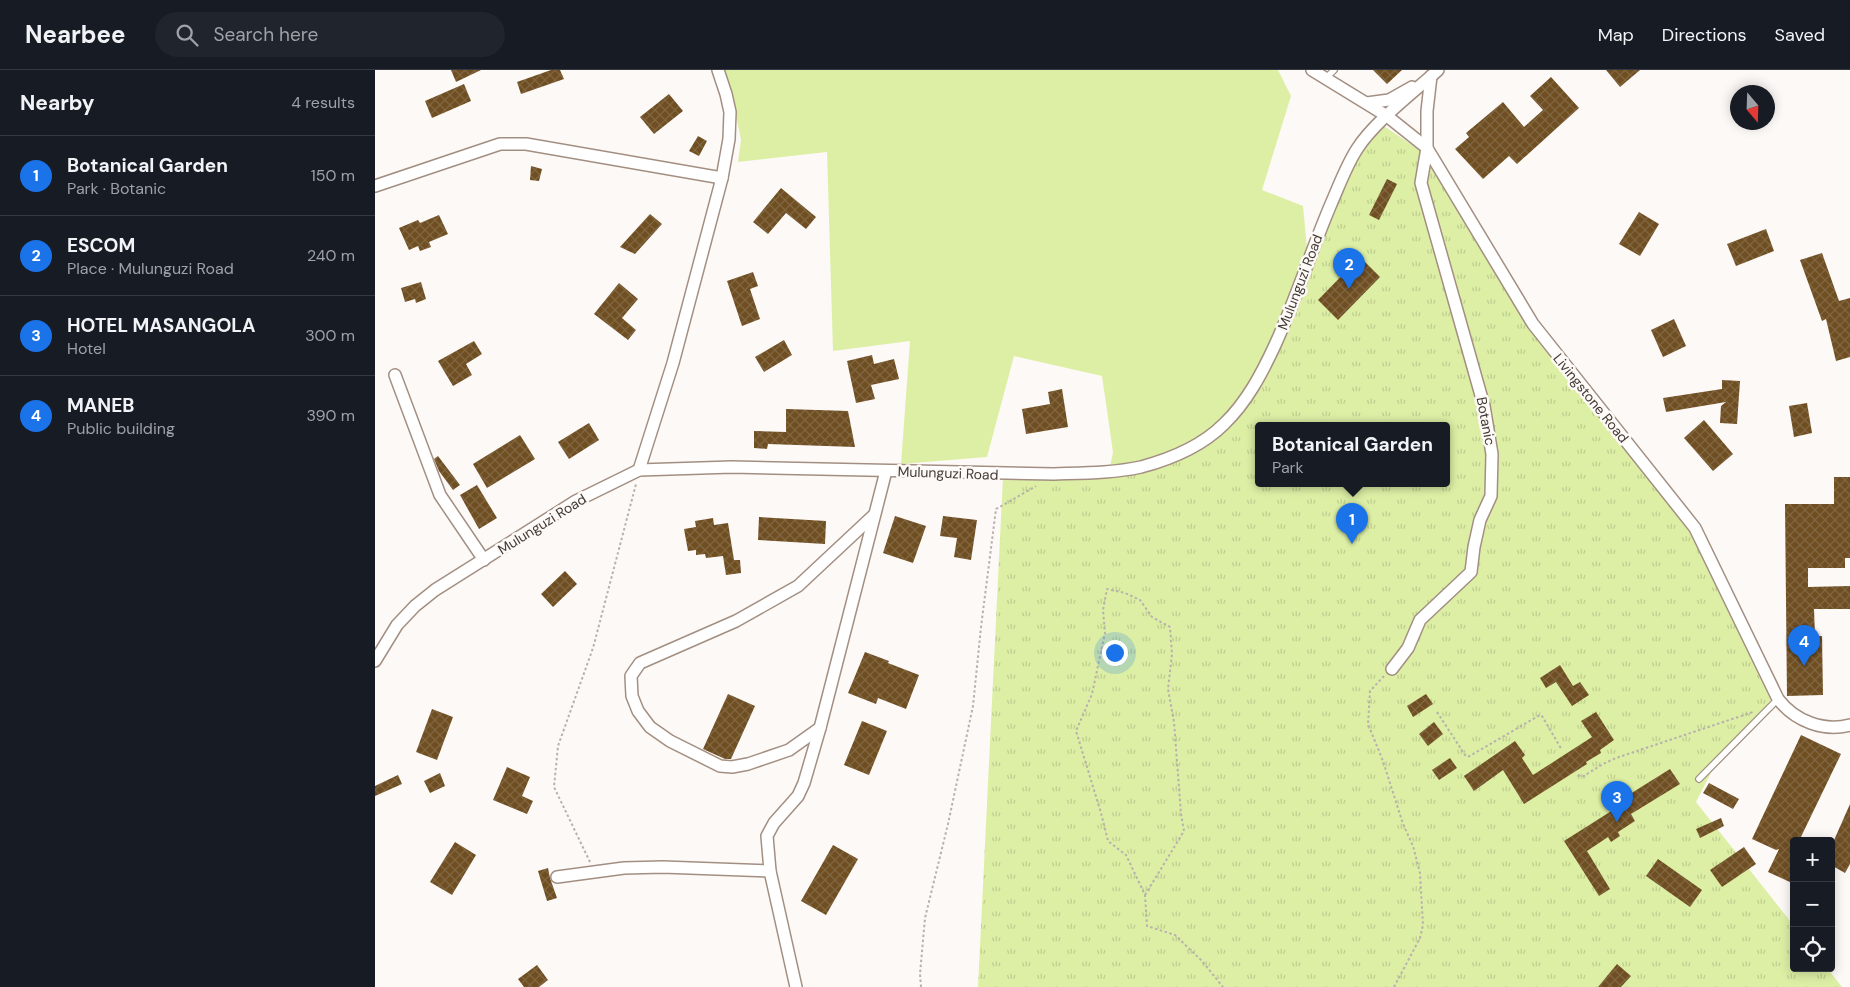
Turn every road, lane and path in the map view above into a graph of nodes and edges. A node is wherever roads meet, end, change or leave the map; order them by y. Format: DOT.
graph roads {
  1 [pos="718,70"];
  2 [pos="1312,70"];
  3 [pos="1435,73"];
  4 [pos="1330,74"];
  5 [pos="1367,104"];
  6 [pos="1387,116"];
  7 [pos="1427,148"];
  8 [pos="722,178"];
  9 [pos="375,186"];
  10 [pos="395,375"];
  11 [pos="639,470"];
  12 [pos="886,471"];
  13 [pos="1054,474"];
  14 [pos="874,515"];
  15 [pos="484,560"];
  16 [pos="375,661"];
  17 [pos="1392,669"];
  18 [pos="1778,699"];
  19 [pos="1437,712"];
  20 [pos="1753,712"];
  21 [pos="1850,725"];
  22 [pos="820,728"];
  23 [pos="1563,750"];
  24 [pos="1579,775"];
  25 [pos="1699,779"];
  26 [pos="770,871"];
  27 [pos="595,872"];
  28 [pos="557,877"];
  29 [pos="1145,896"];
  30 [pos="796,987"];
  31 [pos="921,987"];
  32 [pos="1223,987"];
  33 [pos="1394,987"];
  1 -- 8 [label="street"];
  2 -- 4 [label="street, Livingstone Road"];
  3 -- 5 [label="street"];
  3 -- 6 [label="street, Mulunguzi Road"];
  3 -- 7 [label="street, Botanic"];
  4 -- 5 [label="street, Livingstone Road"];
  5 -- 6 [label="street, Livingstone Road"];
  6 -- 7 [label="street, Livingstone Road"];
  6 -- 13 [label="street, Mulunguzi Road"];
  7 -- 17 [label="street, Botanic"];
  7 -- 18 [label="street, Livingstone Road"];
  8 -- 9 [label="street"];
  8 -- 11 [label="street"];
  10 -- 15 [label="street"];
  11 -- 12 [label="street, Mulunguzi Road"];
  11 -- 15 [label="street, Mulunguzi Road"];
  11 -- 27 [label="path"];
  12 -- 13 [label="street, Mulunguzi Road"];
  12 -- 14 [label="street"];
  13 -- 31 [label="path"];
  14 -- 22 [label="street"];
  14 -- 22 [label="street"];
  15 -- 16 [label="street, Mulunguzi Road"];
  17 -- 33 [label="path"];
  18 -- 21 [label="street, Livingstone Road"];
  18 -- 25 [label="lane"];
  19 -- 23 [label="path"];
  20 -- 24 [label="path"];
  22 -- 26 [label="street"];
  26 -- 27 [label="street"];
  26 -- 30 [label="street"];
  27 -- 28 [label="street"];
  29 -- 29 [label="path"];
  29 -- 32 [label="path"];
}
